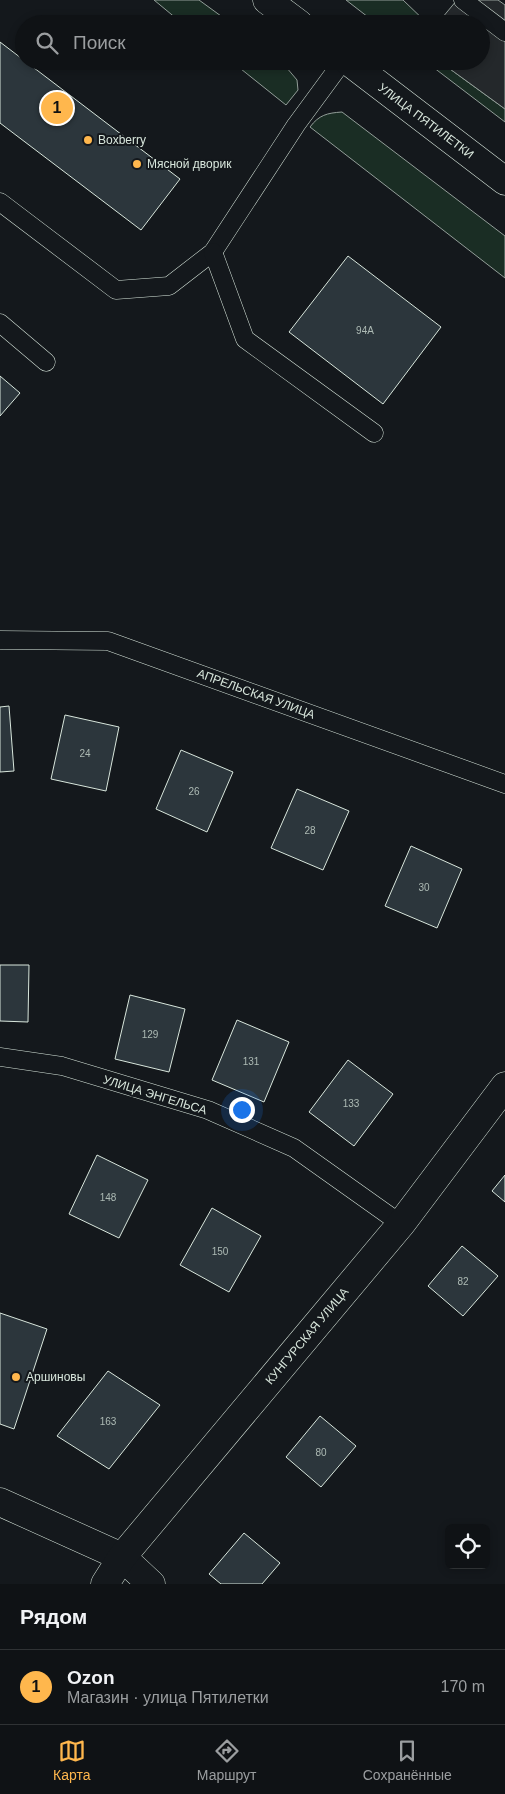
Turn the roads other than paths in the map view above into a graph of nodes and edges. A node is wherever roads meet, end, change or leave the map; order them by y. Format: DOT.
graph roads {
  1 [pos="267,0"];
  2 [pos="463,0"];
  3 [pos="286,15"];
  4 [pos="483,15"];
  5 [pos="490,21"];
  6 [pos="505,32"];
  7 [pos="336,70"];
  8 [pos="360,70"];
  9 [pos="505,181"];
  10 [pos="0,202"];
  11 [pos="214,252"];
  12 [pos="0,323"];
  13 [pos="46,362"];
  14 [pos="374,433"];
  15 [pos="0,640"];
  16 [pos="505,784"];
  17 [pos="0,1057"];
  18 [pos="505,1086"];
  19 [pos="401,1224"];
  20 [pos="0,1502"];
  21 [pos="122,1557"];
  22 [pos="105,1584"];
  23 [pos="151,1584"];
  1 -- 3 [label="street"];
  2 -- 4 [label="lane"];
  5 -- 6 [label="lane"];
  7 -- 11 [label="lane"];
  8 -- 9 [label="street, УЛИЦА ПЯТИЛЕТКИ"];
  10 -- 11 [label="lane"];
  11 -- 14 [label="lane"];
  12 -- 13 [label="lane"];
  15 -- 16 [label="lane, АПРЕЛЬСКАЯ УЛИЦА"];
  17 -- 19 [label="lane, УЛИЦА ЭНГЕЛЬСА"];
  18 -- 19 [label="street, КУНГУРСКАЯ УЛИЦА"];
  19 -- 21 [label="street, КУНГУРСКАЯ УЛИЦА"];
  20 -- 21 [label="street"];
  21 -- 22 [label="street, КУНГУРСКАЯ УЛИЦА"];
  21 -- 23 [label="street"];
}
